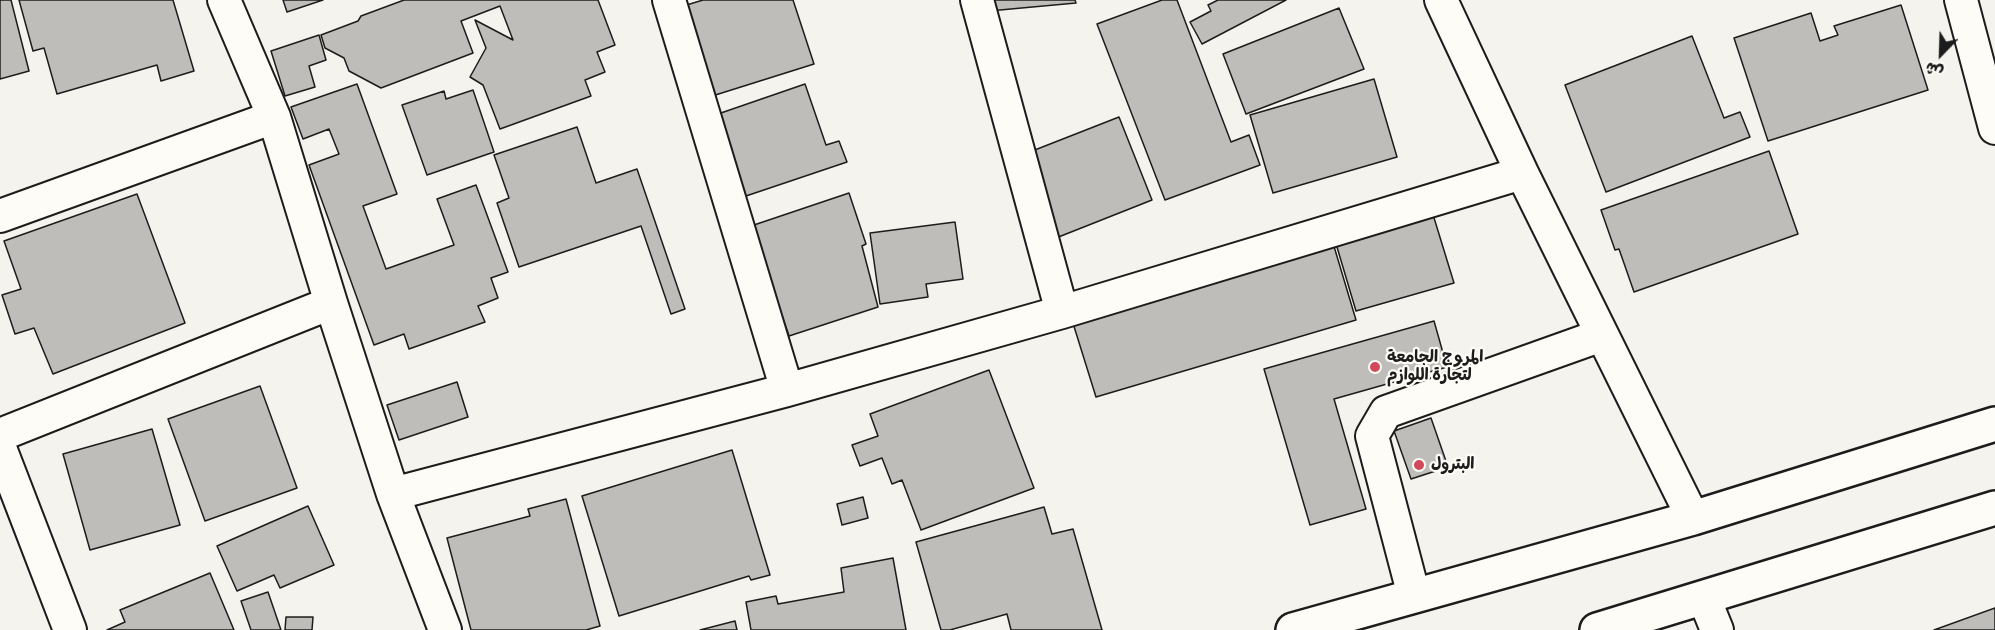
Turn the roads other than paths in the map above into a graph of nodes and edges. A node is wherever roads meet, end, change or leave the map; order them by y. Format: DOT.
graph roads {
  1 [pos="224,0"];
  2 [pos="669,0"];
  3 [pos="977,0"];
  4 [pos="1441,0"];
  5 [pos="1961,0"];
  6 [pos="1985,48"];
  7 [pos="274,117"];
  8 [pos="1995,128"];
  9 [pos="1522,173"];
  10 [pos="0,216"];
  11 [pos="331,303"];
  12 [pos="1062,312"];
  13 [pos="1602,335"];
  14 [pos="787,390"];
  15 [pos="1995,424"];
  16 [pos="0,435"];
  17 [pos="0,448"];
  18 [pos="393,494"];
  19 [pos="1995,507"];
  20 [pos="1693,518"];
  21 [pos="1414,596"];
  22 [pos="1704,598"];
  23 [pos="1638,625"];
  24 [pos="70,630"];
  25 [pos="445,630"];
  26 [pos="1293,630"];
  27 [pos="1598,630"];
  28 [pos="1717,630"];
  1 -- 7 [label="street"];
  2 -- 14 [label="street"];
  3 -- 12 [label="street"];
  4 -- 9 [label="street"];
  5 -- 6 [label="street"];
  6 -- 8 [label="street"];
  7 -- 10 [label="street"];
  7 -- 11 [label="street"];
  9 -- 12 [label="street"];
  9 -- 13 [label="street"];
  11 -- 16 [label="street"];
  11 -- 18 [label="street"];
  12 -- 14 [label="street"];
  13 -- 20 [label="street"];
  13 -- 21 [label="street"];
  14 -- 18 [label="street"];
  15 -- 20 [label="street"];
  17 -- 24 [label="street"];
  18 -- 25 [label="street"];
  19 -- 22 [label="street"];
  20 -- 21 [label="street"];
  21 -- 26 [label="street"];
  22 -- 23 [label="street"];
  22 -- 28 [label="street"];
  23 -- 27 [label="street"];
}
